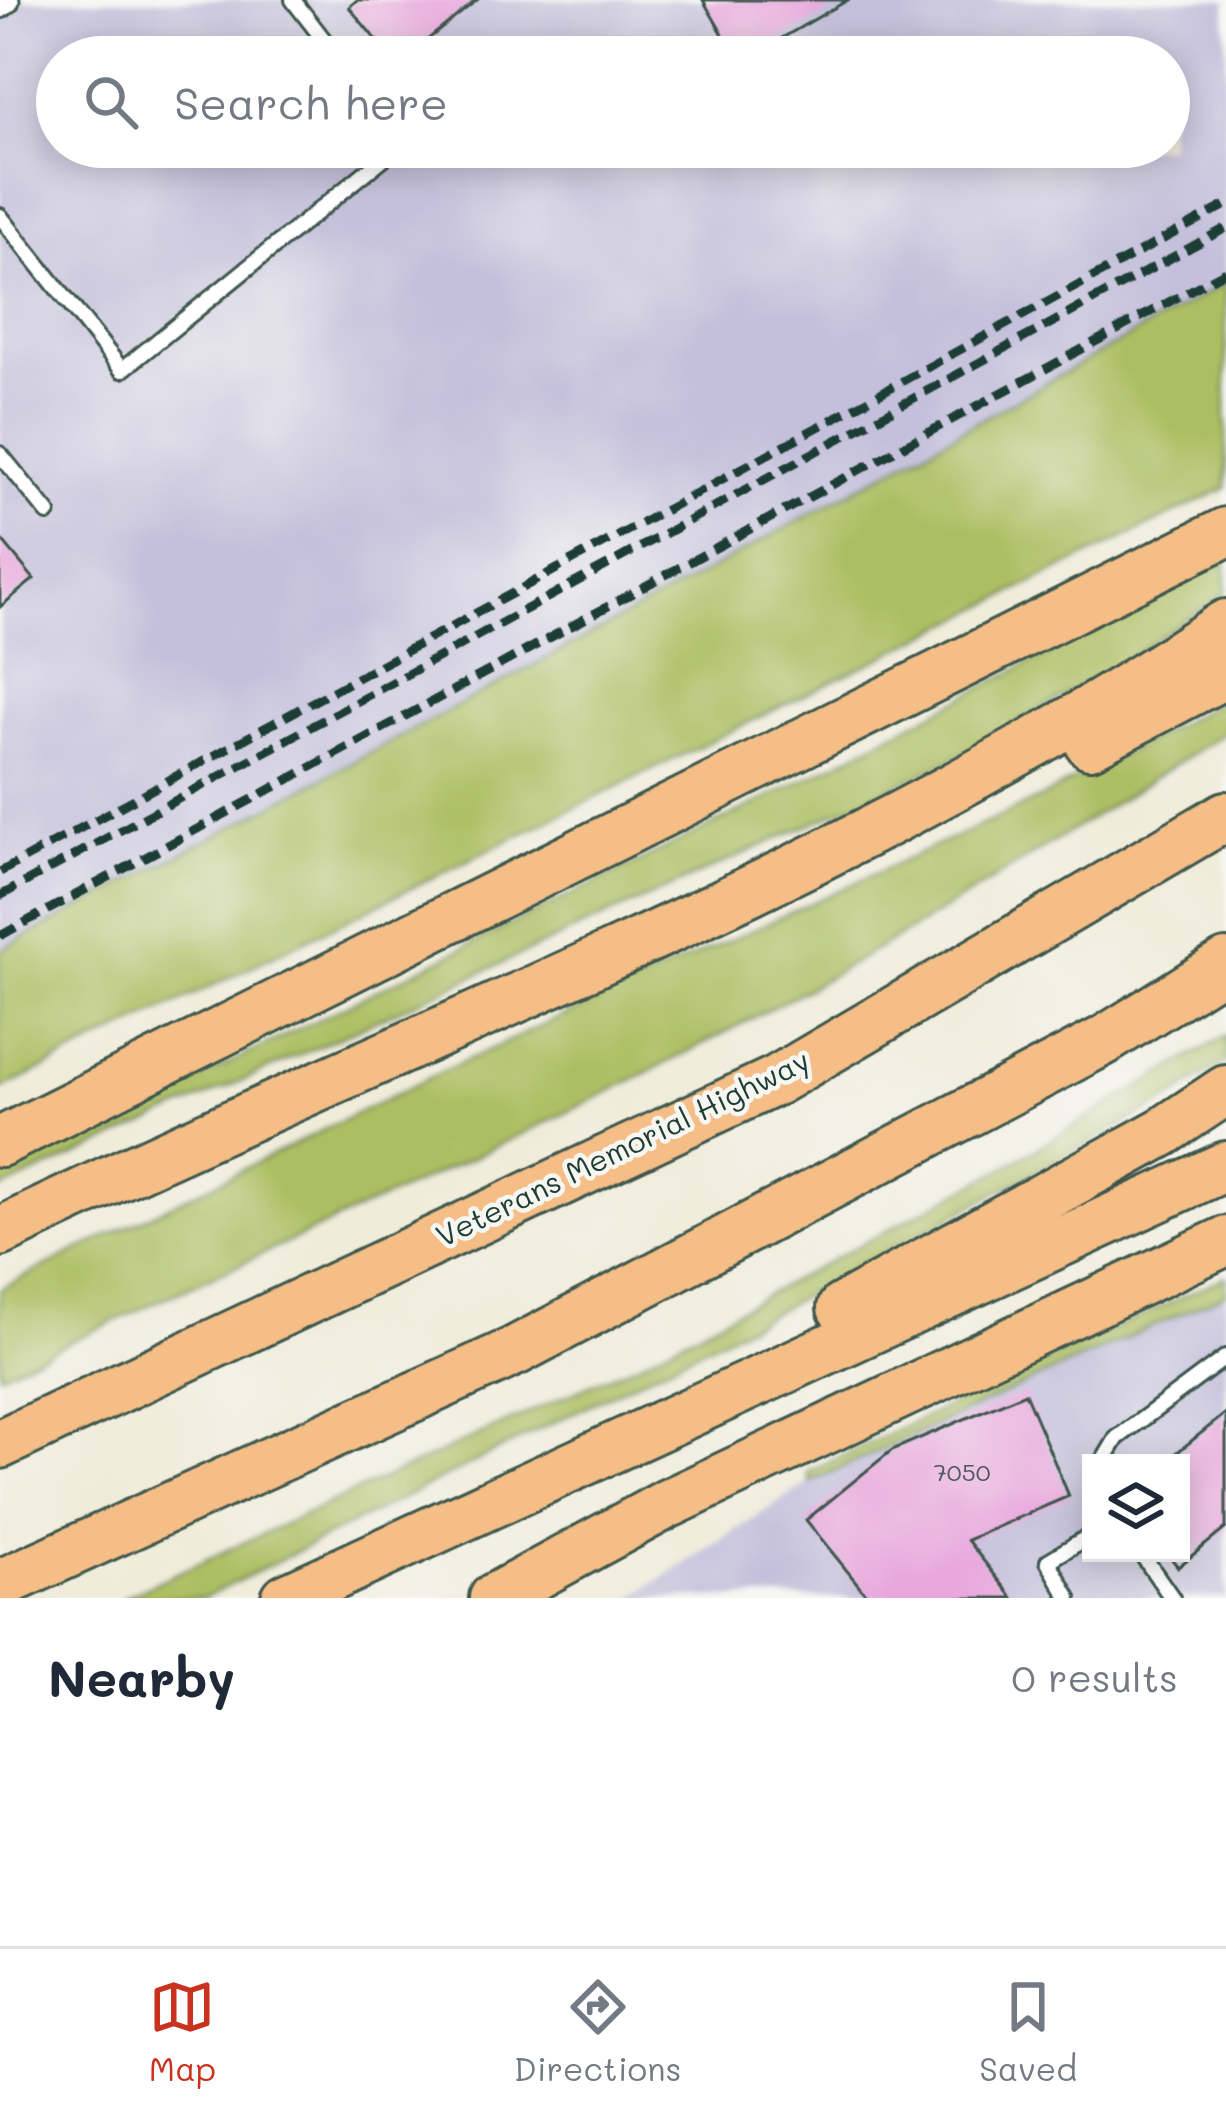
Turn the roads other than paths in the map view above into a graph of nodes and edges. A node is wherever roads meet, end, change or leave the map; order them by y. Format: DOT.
graph roads {
  1 [pos="293,0"];
  2 [pos="321,36"];
  3 [pos="372,168"];
  4 [pos="0,216"];
  5 [pos="0,454"];
  6 [pos="48,513"];
  7 [pos="1226,532"];
  8 [pos="1226,624"];
  9 [pos="1226,673"];
  10 [pos="1226,816"];
  11 [pos="745,893"];
  12 [pos="1226,964"];
  13 [pos="1226,1090"];
  14 [pos="0,1142"];
  15 [pos="1226,1166"];
  16 [pos="0,1232"];
  17 [pos="1226,1241"];
  18 [pos="1226,1357"];
  19 [pos="0,1444"];
  20 [pos="1107,1454"];
  21 [pos="447,1521"];
  22 [pos="1082,1540"];
  23 [pos="1147,1562"];
  24 [pos="0,1584"];
  25 [pos="286,1598"];
  26 [pos="494,1598"];
  27 [pos="1069,1598"];
  28 [pos="1172,1598"];
  1 -- 2 [label="lane"];
  3 -- 4 [label="lane"];
  5 -- 6 [label="lane"];
  7 -- 14 [label="highway"];
  8 -- 11 [label="highway"];
  9 -- 11 [label="highway"];
  10 -- 19 [label="highway, Veterans Memorial Highway"];
  11 -- 16 [label="highway"];
  12 -- 24 [label="highway"];
  13 -- 21 [label="highway"];
  15 -- 21 [label="highway"];
  17 -- 26 [label="highway"];
  18 -- 20 [label="lane"];
  21 -- 25 [label="highway"];
  22 -- 27 [label="lane"];
  23 -- 28 [label="lane"];
}
